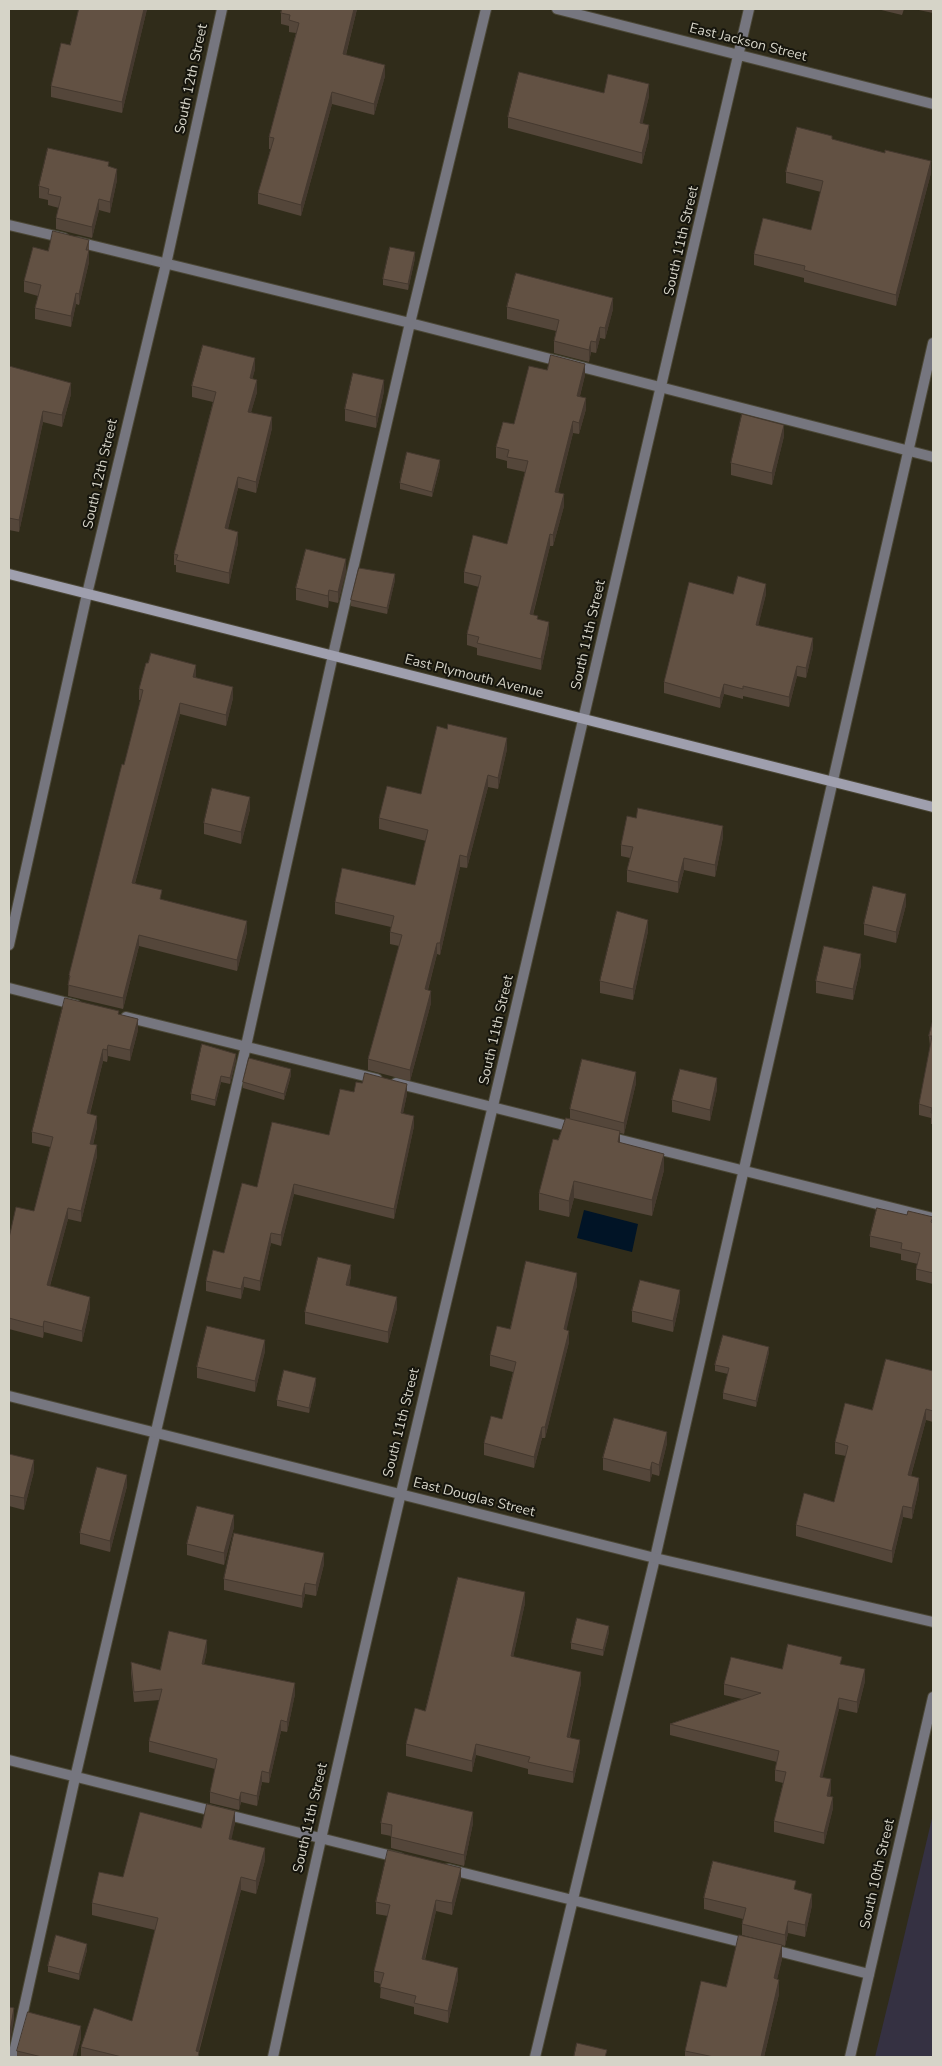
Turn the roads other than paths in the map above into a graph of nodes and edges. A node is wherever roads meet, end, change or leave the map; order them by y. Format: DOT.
graph roads {
  1 [pos="222,9"];
  2 [pos="486,9"];
  3 [pos="557,9"];
  4 [pos="750,9"];
  5 [pos="739,55"];
  6 [pos="933,104"];
  7 [pos="9,225"];
  8 [pos="166,264"];
  9 [pos="410,323"];
  10 [pos="933,343"];
  11 [pos="662,387"];
  12 [pos="909,451"];
  13 [pos="933,457"];
  14 [pos="9,574"];
  15 [pos="87,594"];
  16 [pos="333,656"];
  17 [pos="583,718"];
  18 [pos="833,781"];
  19 [pos="933,806"];
  20 [pos="9,946"];
  21 [pos="9,988"];
  22 [pos="82,1006"];
  23 [pos="111,1013"];
  24 [pos="246,1046"];
  25 [pos="493,1108"];
  26 [pos="743,1170"];
  27 [pos="933,1218"];
  28 [pos="9,1396"];
  29 [pos="155,1434"];
  30 [pos="400,1494"];
  31 [pos="655,1558"];
  32 [pos="933,1622"];
  33 [pos="933,1697"];
  34 [pos="9,1760"];
  35 [pos="76,1778"];
  36 [pos="320,1838"];
  37 [pos="409,1860"];
  38 [pos="438,1867"];
  39 [pos="572,1900"];
  40 [pos="869,1974"];
  41 [pos="13,2057"];
  42 [pos="273,2057"];
  43 [pos="536,2057"];
  44 [pos="850,2057"];
  1 -- 8 [label="street, South 12th Street"];
  2 -- 9 [label="street"];
  3 -- 5 [label="street, East Jackson Street"];
  4 -- 5 [label="street, South 11th Street"];
  5 -- 6 [label="street, East Jackson Street"];
  5 -- 11 [label="street, South 11th Street"];
  7 -- 8 [label="street"];
  8 -- 9 [label="street"];
  8 -- 15 [label="street, South 12th Street"];
  9 -- 11 [label="street"];
  9 -- 16 [label="street"];
  10 -- 12 [label="street"];
  11 -- 12 [label="street"];
  11 -- 17 [label="street, South 11th Street"];
  12 -- 13 [label="street"];
  12 -- 18 [label="street"];
  14 -- 15 [label="main road, East Plymouth Avenue"];
  15 -- 16 [label="main road, East Plymouth Avenue"];
  15 -- 20 [label="street, South 12th Street"];
  16 -- 17 [label="main road, East Plymouth Avenue"];
  16 -- 24 [label="street"];
  17 -- 18 [label="main road, East Plymouth Avenue"];
  17 -- 25 [label="street, South 11th Street"];
  18 -- 19 [label="main road, East Plymouth Avenue"];
  18 -- 26 [label="street"];
  21 -- 22 [label="street"];
  23 -- 24 [label="street"];
  24 -- 25 [label="street"];
  24 -- 29 [label="street"];
  25 -- 26 [label="street"];
  25 -- 30 [label="street, South 11th Street"];
  26 -- 27 [label="street"];
  26 -- 31 [label="street"];
  28 -- 29 [label="street, East Douglas Street"];
  29 -- 30 [label="street, East Douglas Street"];
  29 -- 35 [label="street"];
  30 -- 31 [label="street, East Douglas Street"];
  30 -- 36 [label="street, South 11th Street"];
  31 -- 32 [label="street, East Douglas Street"];
  31 -- 39 [label="street"];
  33 -- 40 [label="street, South 10th Street"];
  34 -- 35 [label="street"];
  35 -- 36 [label="street"];
  35 -- 41 [label="street"];
  36 -- 37 [label="street"];
  36 -- 42 [label="street, South 11th Street"];
  38 -- 39 [label="street"];
  39 -- 40 [label="street"];
  39 -- 43 [label="street"];
  40 -- 44 [label="street, South 10th Street"];
}
